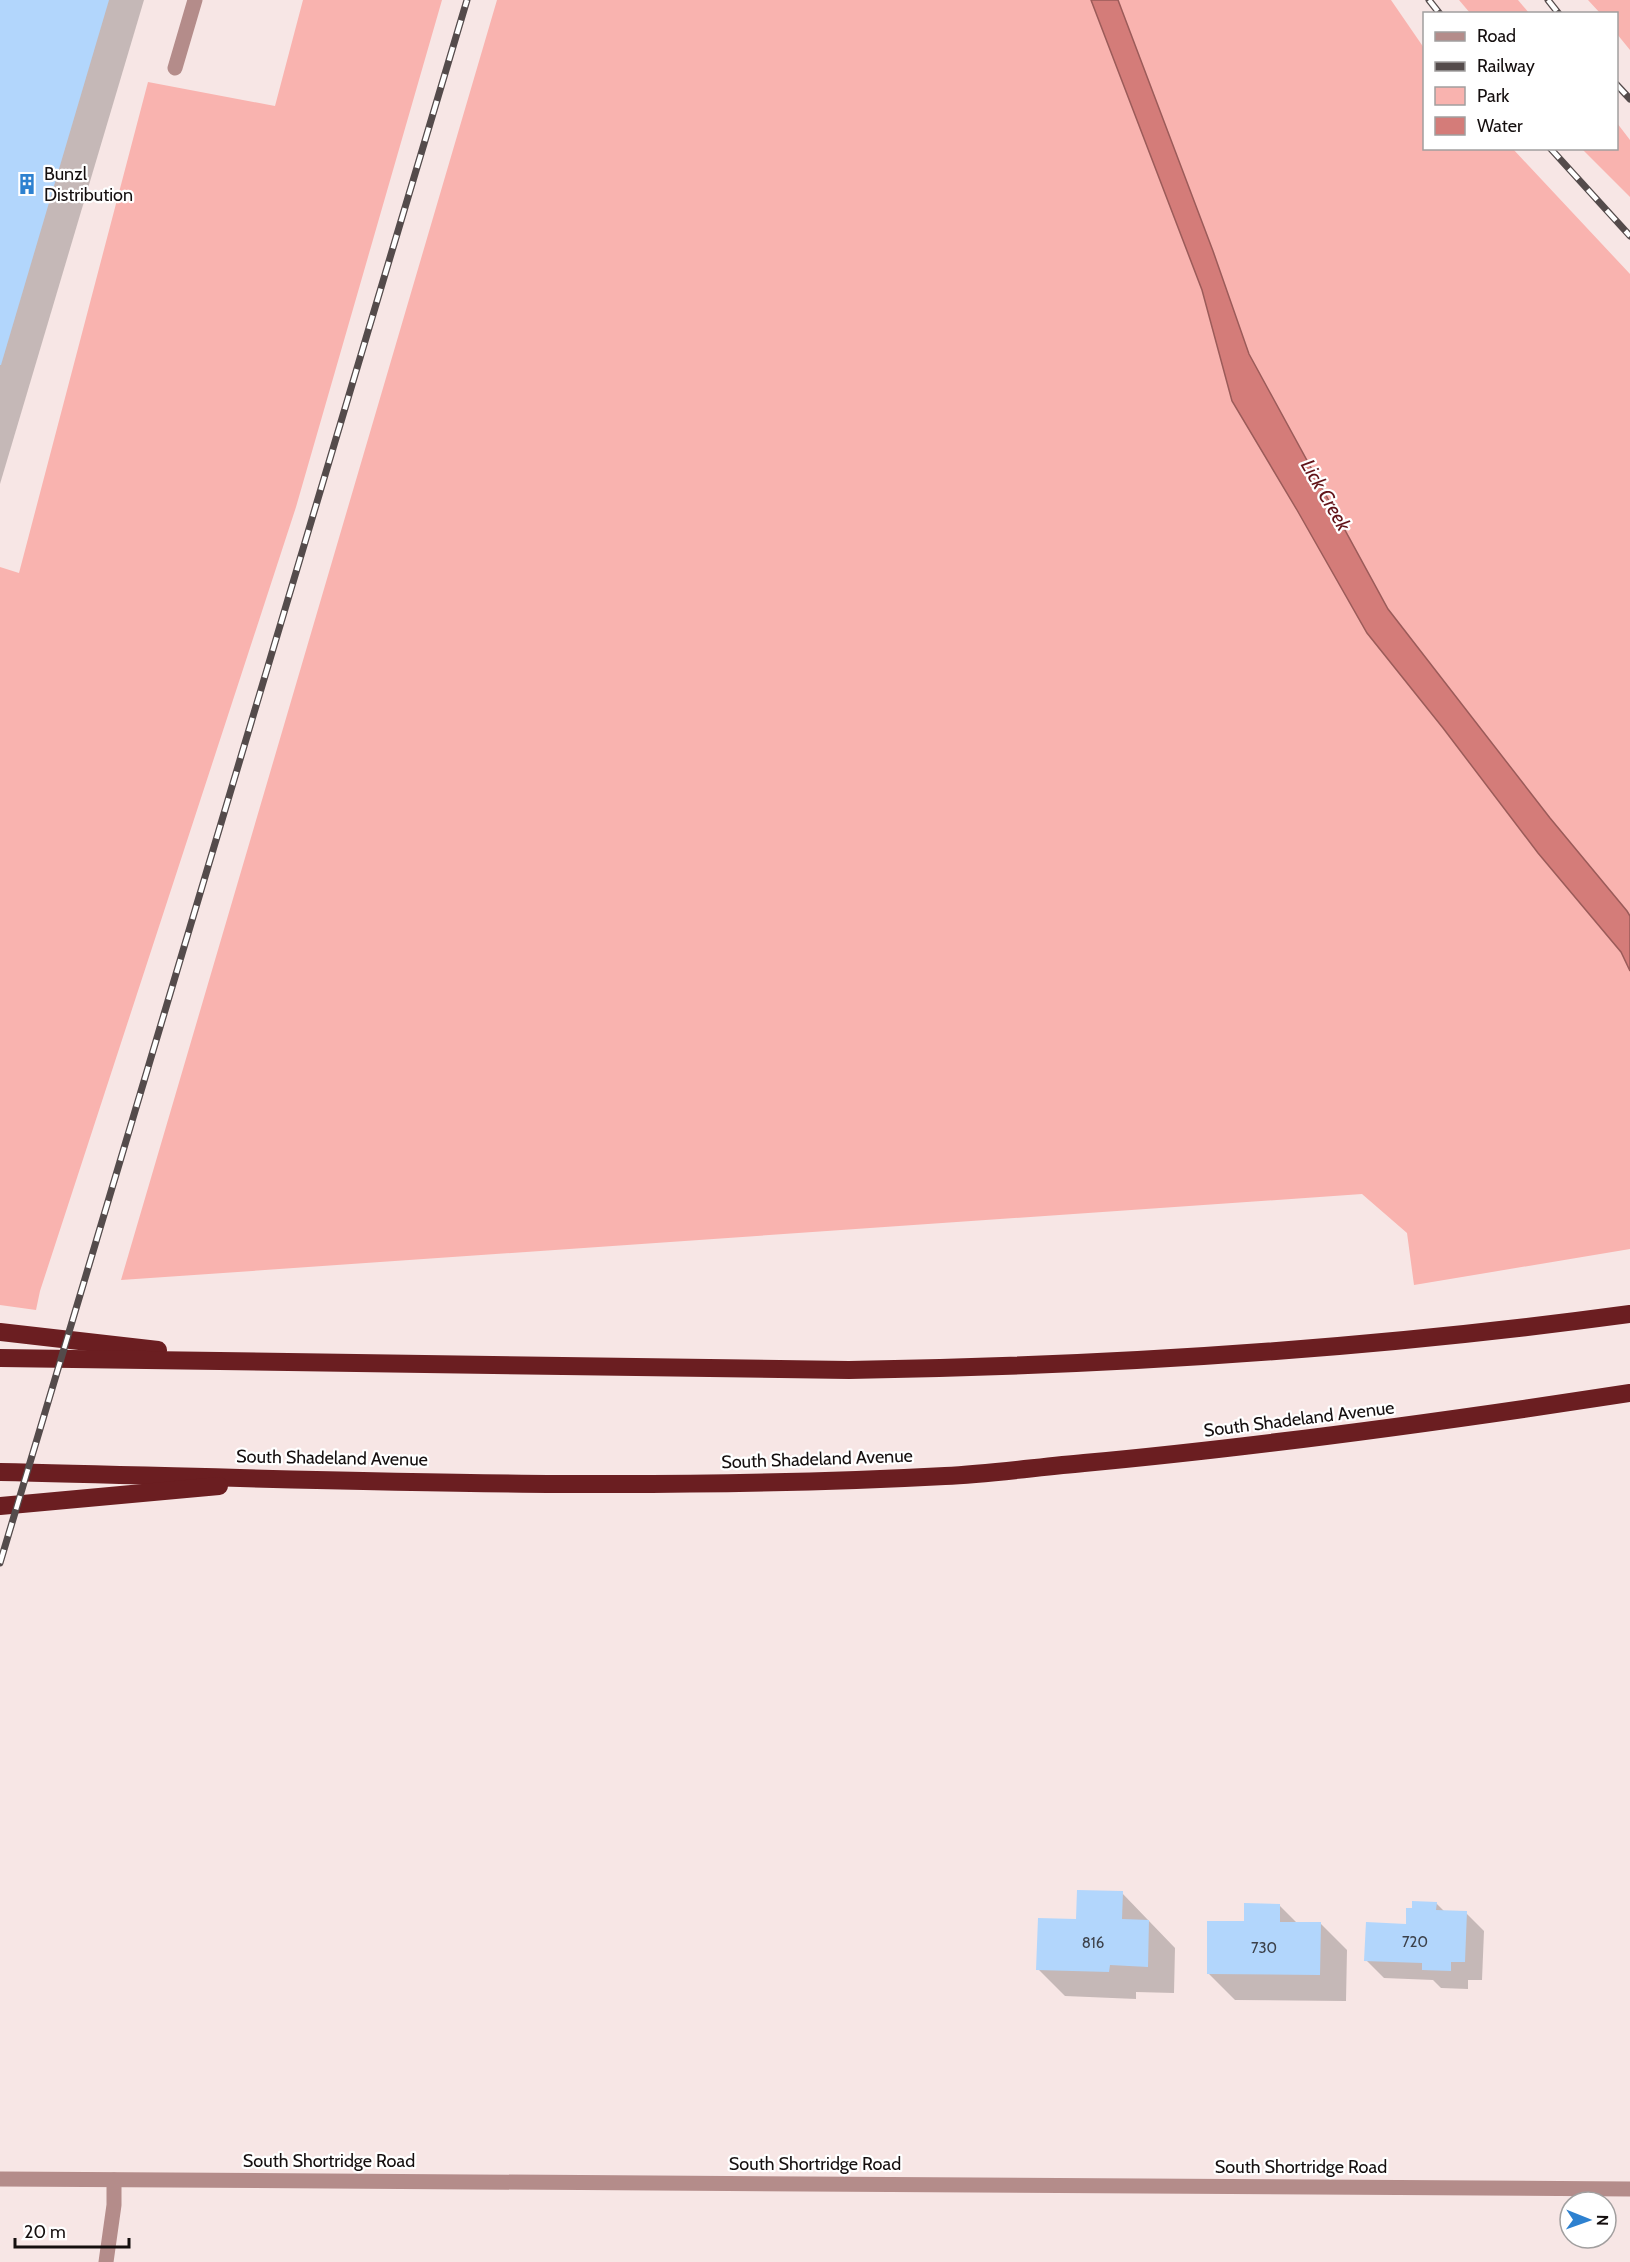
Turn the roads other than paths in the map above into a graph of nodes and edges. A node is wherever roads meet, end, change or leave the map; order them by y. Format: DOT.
graph roads {
  1 [pos="195,0"];
  2 [pos="175,68"];
  3 [pos="1630,1314"];
  4 [pos="0,1332"];
  5 [pos="0,1358"];
  6 [pos="267,1363"];
  7 [pos="1630,1394"];
  8 [pos="0,1472"];
  9 [pos="306,1478"];
  10 [pos="0,1506"];
  11 [pos="0,2179"];
  12 [pos="114,2180"];
  13 [pos="1630,2189"];
  14 [pos="106,2262"];
  1 -- 2 [label="street"];
  3 -- 6 [label="highway"];
  4 -- 6 [label="highway"];
  5 -- 6 [label="highway"];
  7 -- 9 [label="highway, South Shadeland Avenue"];
  8 -- 9 [label="highway, South Shadeland Avenue"];
  9 -- 10 [label="highway"];
  11 -- 12 [label="street, South Shortridge Road"];
  12 -- 13 [label="street, South Shortridge Road"];
  12 -- 14 [label="street"];
}
